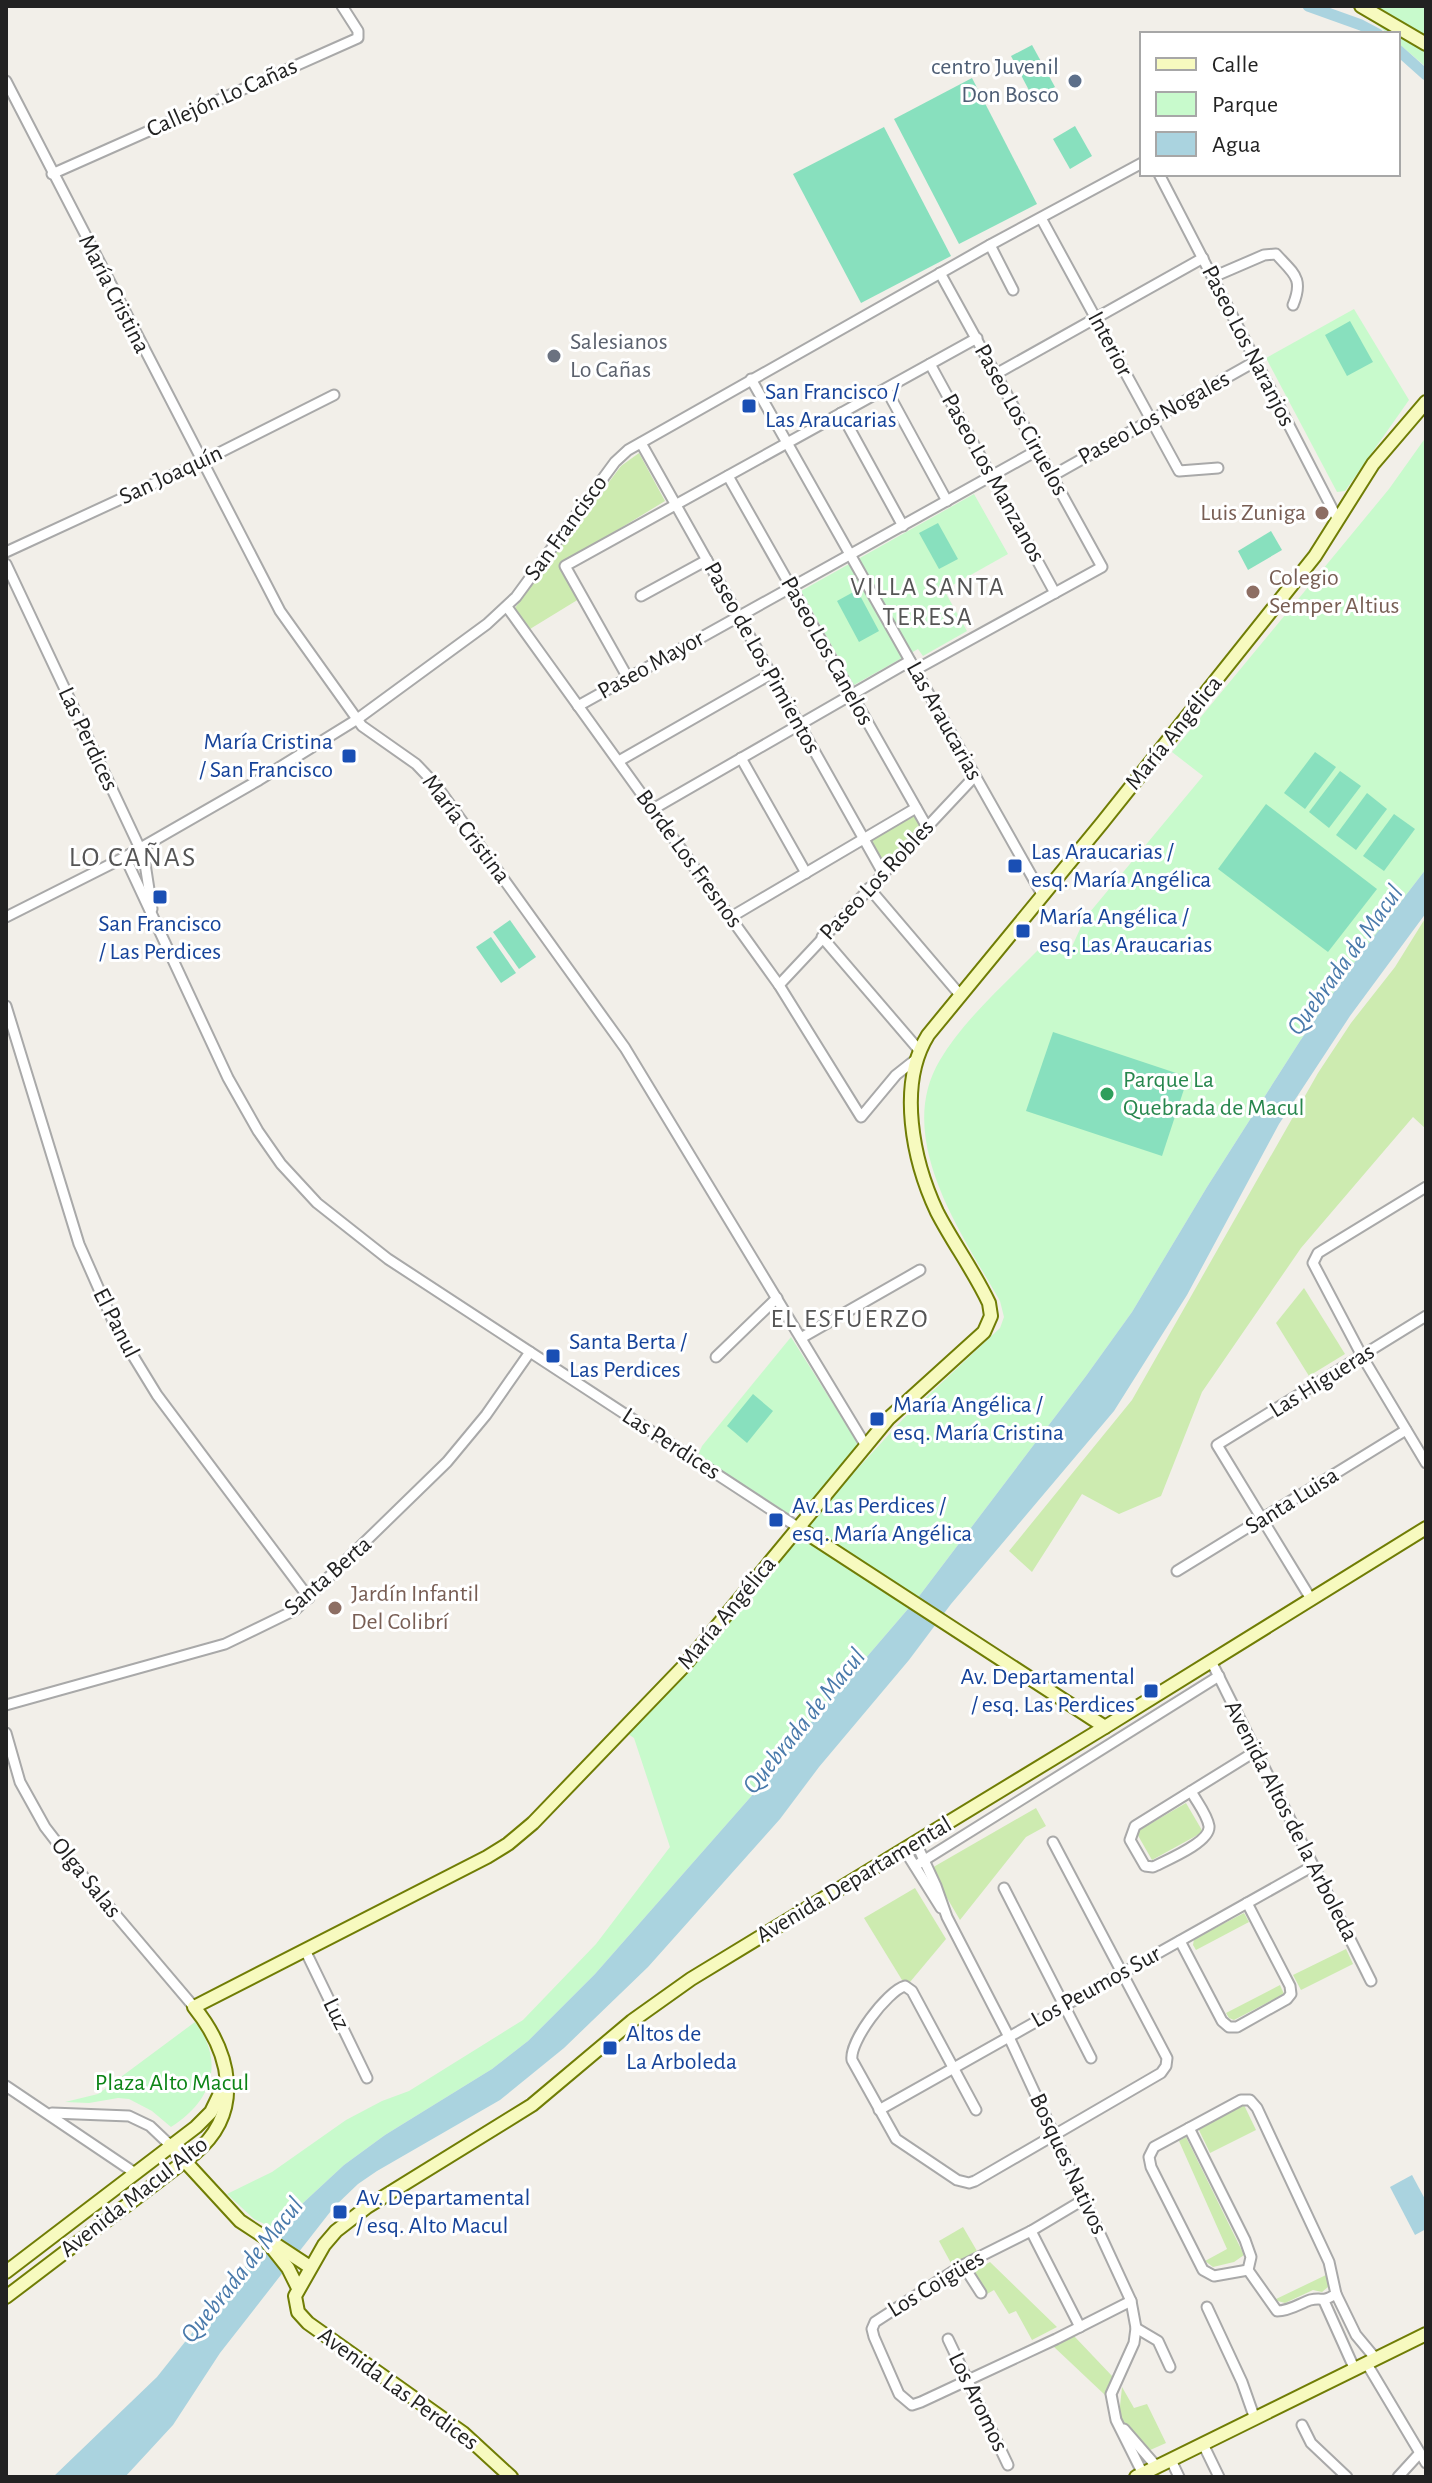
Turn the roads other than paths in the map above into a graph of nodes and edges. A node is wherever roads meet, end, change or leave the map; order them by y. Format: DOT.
graph roads {
  1 [pos="342,6"];
  2 [pos="1361,6"];
  3 [pos="1426,44"];
  4 [pos="6,81"];
  5 [pos="1140,164"];
  6 [pos="52,174"];
  7 [pos="1160,176"];
  8 [pos="1041,218"];
  9 [pos="990,245"];
  10 [pos="1203,258"];
  11 [pos="940,273"];
  12 [pos="1213,277"];
  13 [pos="1013,290"];
  14 [pos="1293,305"];
  15 [pos="1096,318"];
  16 [pos="977,338"];
  17 [pos="1256,361"];
  18 [pos="930,364"];
  19 [pos="996,374"];
  20 [pos="751,379"];
  21 [pos="886,389"];
  22 [pos="334,395"];
  23 [pos="1426,402"];
  24 [pos="841,413"];
  25 [pos="1151,420"];
  26 [pos="641,443"];
  27 [pos="787,443"];
  28 [pos="1038,450"];
  29 [pos="201,462"];
  30 [pos="1218,468"];
  31 [pos="728,476"];
  32 [pos="991,476"];
  33 [pos="1052,476"];
  34 [pos="947,501"];
  35 [pos="676,505"];
  36 [pos="1337,518"];
  37 [pos="903,526"];
  38 [pos="6,552"];
  39 [pos="850,555"];
  40 [pos="707,560"];
  41 [pos="6,564"];
  42 [pos="791,587"];
  43 [pos="1055,593"];
  44 [pos="641,596"];
  45 [pos="507,607"];
  46 [pos="739,617"];
  47 [pos="912,665"];
  48 [pos="771,674"];
  49 [pos="628,678"];
  50 [pos="852,695"];
  51 [pos="578,706"];
  52 [pos="356,720"];
  53 [pos="799,725"];
  54 [pos="741,758"];
  55 [pos="619,761"];
  56 [pos="975,776"];
  57 [pos="916,808"];
  58 [pos="653,809"];
  59 [pos="927,827"];
  60 [pos="864,839"];
  61 [pos="139,848"];
  62 [pos="125,857"];
  63 [pos="806,873"];
  64 [pos="883,873"];
  65 [pos="869,888"];
  66 [pos="1043,896"];
  67 [pos="6,917"];
  68 [pos="731,917"];
  69 [pos="154,919"];
  70 [pos="822,937"];
  71 [pos="779,985"];
  72 [pos="961,996"];
  73 [pos="6,1006"];
  74 [pos="917,1055"];
  75 [pos="861,1117"];
  76 [pos="1426,1187"];
  77 [pos="920,1270"];
  78 [pos="777,1298"];
  79 [pos="1426,1316"];
  80 [pos="801,1338"];
  81 [pos="530,1352"];
  82 [pos="1362,1356"];
  83 [pos="716,1357"];
  84 [pos="1406,1430"];
  85 [pos="866,1446"];
  86 [pos="1426,1463"];
  87 [pos="1263,1520"];
  88 [pos="799,1528"];
  89 [pos="1426,1528"];
  90 [pos="1177,1571"];
  91 [pos="309,1598"];
  92 [pos="1311,1599"];
  93 [pos="1211,1661"];
  94 [pos="1219,1676"];
  95 [pos="6,1705"];
  96 [pos="1105,1727"];
  97 [pos="6,1733"];
  98 [pos="1256,1751"];
  99 [pos="1191,1791"];
  100 [pos="1053,1842"];
  101 [pos="910,1846"];
  102 [pos="924,1860"];
  103 [pos="915,1866"];
  104 [pos="1313,1866"];
  105 [pos="1004,1888"];
  106 [pos="1247,1903"];
  107 [pos="947,1917"];
  108 [pos="1180,1941"];
  109 [pos="305,1950"];
  110 [pos="1122,1972"];
  111 [pos="1371,1981"];
  112 [pos="1063,2006"];
  113 [pos="194,2007"];
  114 [pos="1008,2035"];
  115 [pos="1091,2058"];
  116 [pos="952,2066"];
  117 [pos="226,2078"];
  118 [pos="367,2078"];
  119 [pos="6,2086"];
  120 [pos="879,2110"];
  121 [pos="976,2110"];
  122 [pos="46,2111"];
  123 [pos="1189,2128"];
  124 [pos="1054,2136"];
  125 [pos="170,2145"];
  126 [pos="184,2161"];
  127 [pos="135,2173"];
  128 [pos="1083,2200"];
  129 [pos="1031,2231"];
  130 [pos="292,2263"];
  131 [pos="963,2265"];
  132 [pos="310,2267"];
  133 [pos="1248,2270"];
  134 [pos="6,2272"];
  135 [pos="298,2288"];
  136 [pos="981,2293"];
  137 [pos="1336,2294"];
  138 [pos="6,2297"];
  139 [pos="1131,2301"];
  140 [pos="1324,2301"];
  141 [pos="1207,2307"];
  142 [pos="1080,2327"];
  143 [pos="1136,2328"];
  144 [pos="1426,2334"];
  145 [pos="948,2339"];
  146 [pos="1366,2364"];
  147 [pos="1170,2367"];
  148 [pos="968,2380"];
  149 [pos="1255,2419"];
  150 [pos="1116,2420"];
  151 [pos="1302,2425"];
  152 [pos="1203,2444"];
  153 [pos="1419,2454"];
  154 [pos="1171,2460"];
  155 [pos="1426,2463"];
  156 [pos="1008,2465"];
  157 [pos="1157,2467"];
  158 [pos="1139,2475"];
  159 [pos="511,2477"];
  160 [pos="1179,2477"];
  161 [pos="1219,2477"];
  162 [pos="1347,2477"];
  163 [pos="1398,2477"];
  1 -- 6 [label="street, Callejón Lo Cañas"];
  2 -- 3 [label="street"];
  4 -- 6 [label="street, María Cristina"];
  5 -- 8 [label="street, San Francisco"];
  6 -- 29 [label="street, María Cristina"];
  7 -- 10 [label="street, Paseo Los Naranjos"];
  8 -- 9 [label="street, San Francisco"];
  8 -- 15 [label="street, Interior"];
  9 -- 11 [label="street, San Francisco"];
  9 -- 13 [label="street"];
  10 -- 12 [label="street, Paseo Los Naranjos"];
  10 -- 15 [label="street"];
  11 -- 16 [label="street, Paseo Los Ciruelos"];
  11 -- 20 [label="street, San Francisco"];
  12 -- 14 [label="street"];
  12 -- 17 [label="street, Paseo Los Naranjos"];
  15 -- 19 [label="street"];
  15 -- 25 [label="street, Interior"];
  16 -- 18 [label="street"];
  16 -- 19 [label="street, Paseo Los Ciruelos"];
  17 -- 25 [label="street, Paseo Los Nogales"];
  17 -- 36 [label="street, Paseo Los Naranjos"];
  18 -- 21 [label="street"];
  18 -- 32 [label="street, Paseo Los Manzanos"];
  19 -- 28 [label="street, Paseo Los Ciruelos"];
  20 -- 26 [label="street, San Francisco"];
  20 -- 27 [label="street, Las Araucarias"];
  21 -- 24 [label="street"];
  21 -- 34 [label="street"];
  22 -- 29 [label="street, San Joaquín"];
  23 -- 36 [label="street, María Angélica"];
  24 -- 27 [label="street"];
  24 -- 37 [label="street"];
  25 -- 30 [label="street, Interior"];
  25 -- 33 [label="street, Paseo Los Nogales"];
  26 -- 35 [label="street, Paseo de Los Pimientos"];
  26 -- 45 [label="street, San Francisco"];
  27 -- 31 [label="street"];
  27 -- 39 [label="street, Las Araucarias"];
  28 -- 32 [label="street, Paseo Mayor"];
  28 -- 33 [label="street, Paseo Los Ciruelos"];
  29 -- 38 [label="street, San Joaquín"];
  29 -- 52 [label="street, María Cristina"];
  31 -- 35 [label="street"];
  31 -- 42 [label="street, Paseo Los Canelos"];
  32 -- 34 [label="street, Paseo Mayor"];
  32 -- 43 [label="street, Paseo Los Manzanos"];
  33 -- 43 [label="street, Paseo Los Ciruelos"];
  34 -- 37 [label="street, Paseo Mayor"];
  35 -- 40 [label="street, Paseo de Los Pimientos"];
  35 -- 49 [label="street"];
  36 -- 66 [label="street, María Angélica"];
  37 -- 39 [label="street, Paseo Mayor"];
  39 -- 42 [label="street, Paseo Mayor"];
  39 -- 47 [label="street, Las Araucarias"];
  40 -- 44 [label="street"];
  40 -- 46 [label="street, Paseo de Los Pimientos"];
  41 -- 61 [label="street, Las Perdices"];
  42 -- 46 [label="street, Paseo Mayor"];
  42 -- 50 [label="street, Paseo Los Canelos"];
  43 -- 47 [label="street"];
  45 -- 51 [label="street, Borde Los Fresnos"];
  45 -- 52 [label="street, San Francisco"];
  46 -- 48 [label="street, Paseo de Los Pimientos"];
  46 -- 49 [label="street, Paseo Mayor"];
  47 -- 50 [label="street"];
  47 -- 56 [label="street, Las Araucarias"];
  48 -- 53 [label="street, Paseo de Los Pimientos"];
  48 -- 55 [label="street"];
  49 -- 51 [label="street, Paseo Mayor"];
  50 -- 53 [label="street"];
  50 -- 57 [label="street, Paseo Los Canelos"];
  51 -- 55 [label="street, Borde Los Fresnos"];
  52 -- 61 [label="street, San Francisco"];
  52 -- 78 [label="street, María Cristina"];
  53 -- 54 [label="street"];
  53 -- 60 [label="street, Paseo de Los Pimientos"];
  54 -- 58 [label="street"];
  54 -- 63 [label="street"];
  55 -- 58 [label="street, Borde Los Fresnos"];
  56 -- 59 [label="street, Paseo Los Robles"];
  56 -- 66 [label="street, Las Araucarias"];
  57 -- 59 [label="street, Paseo Los Canelos"];
  57 -- 60 [label="street"];
  58 -- 68 [label="street, Borde Los Fresnos"];
  59 -- 64 [label="street, Paseo Los Robles"];
  60 -- 63 [label="street"];
  60 -- 64 [label="street, Paseo de Los Pimientos"];
  61 -- 62 [label="street, San Francisco"];
  61 -- 69 [label="street, Las Perdices"];
  62 -- 67 [label="street, San Francisco"];
  62 -- 69 [label="street, Las Perdices"];
  63 -- 68 [label="street"];
  64 -- 65 [label="street, Paseo Los Robles"];
  65 -- 70 [label="street, Paseo Los Robles"];
  65 -- 72 [label="street"];
  66 -- 72 [label="street, María Angélica"];
  68 -- 71 [label="street, Borde Los Fresnos"];
  69 -- 81 [label="street, Las Perdices"];
  70 -- 71 [label="street, Paseo Los Robles"];
  70 -- 74 [label="street"];
  71 -- 75 [label="street, Borde Los Fresnos"];
  72 -- 74 [label="street, María Angélica"];
  73 -- 91 [label="street, El Panul"];
  74 -- 75 [label="street, María Angélica"];
  74 -- 85 [label="street, María Angélica"];
  76 -- 82 [label="street"];
  77 -- 80 [label="street"];
  78 -- 80 [label="street, María Cristina"];
  78 -- 83 [label="street"];
  79 -- 82 [label="street, Las Higueras"];
  80 -- 85 [label="street, María Cristina"];
  81 -- 88 [label="street, Las Perdices"];
  81 -- 91 [label="street, Santa Berta"];
  82 -- 84 [label="street"];
  82 -- 87 [label="street, Las Higueras"];
  84 -- 86 [label="street"];
  84 -- 87 [label="street, Santa Luisa"];
  85 -- 88 [label="street, María Angélica"];
  87 -- 90 [label="street, Santa Luisa"];
  87 -- 92 [label="street"];
  88 -- 96 [label="street, Las Perdices"];
  88 -- 109 [label="street, María Angélica"];
  89 -- 92 [label="street, Avenida Departamental"];
  91 -- 95 [label="street, Santa Berta"];
  92 -- 93 [label="street, Avenida Departamental"];
  93 -- 94 [label="street, Avenida Altos de la Arboleda"];
  93 -- 96 [label="street, Avenida Departamental"];
  94 -- 98 [label="street, Avenida Altos de la Arboleda"];
  94 -- 102 [label="street, Avenida Departamental"];
  96 -- 101 [label="street, Avenida Departamental"];
  97 -- 113 [label="street, Olga Salas"];
  98 -- 99 [label="street"];
  98 -- 104 [label="street, Avenida Altos de la Arboleda"];
  99 -- 99 [label="street"];
  100 -- 110 [label="street"];
  101 -- 102 [label="street, Bosques Nativos"];
  101 -- 103 [label="street, Bosques Nativos"];
  101 -- 132 [label="street, Avenida Departamental"];
  102 -- 103 [label="street, Avenida Departamental"];
  102 -- 107 [label="street, Bosques Nativos"];
  103 -- 107 [label="street, Bosques Nativos"];
  104 -- 106 [label="street, Los Peumos Sur"];
  104 -- 111 [label="street, Avenida Altos de la Arboleda"];
  105 -- 112 [label="street"];
  106 -- 108 [label="street, Los Peumos Sur"];
  106 -- 108 [label="street"];
  107 -- 114 [label="street, Bosques Nativos"];
  108 -- 110 [label="street, Los Peumos Sur"];
  109 -- 113 [label="street, María Angélica"];
  109 -- 118 [label="street, Luz"];
  110 -- 112 [label="street, Los Peumos Sur"];
  110 -- 124 [label="street"];
  112 -- 114 [label="street, Los Peumos Sur"];
  112 -- 115 [label="street"];
  113 -- 117 [label="street, Avenida Macul Alto"];
  114 -- 116 [label="street, Los Peumos Sur"];
  114 -- 124 [label="street, Bosques Nativos"];
  116 -- 120 [label="street, Los Peumos Sur"];
  116 -- 120 [label="street"];
  116 -- 121 [label="street"];
  117 -- 125 [label="street, Avenida Macul Alto"];
  117 -- 126 [label="street, Avenida Macul Alto"];
  119 -- 122 [label="street"];
  120 -- 124 [label="street"];
  122 -- 125 [label="street"];
  122 -- 127 [label="street"];
  123 -- 133 [label="street"];
  123 -- 133 [label="street"];
  123 -- 137 [label="street"];
  124 -- 128 [label="street, Bosques Nativos"];
  125 -- 126 [label="street"];
  125 -- 127 [label="street, Avenida Macul Alto"];
  126 -- 130 [label="street"];
  126 -- 138 [label="street, Avenida Macul Alto"];
  127 -- 134 [label="street, Avenida Macul Alto"];
  128 -- 129 [label="street, Los Coigües"];
  128 -- 139 [label="street, Bosques Nativos"];
  129 -- 131 [label="street, Los Coigües"];
  129 -- 142 [label="street"];
  130 -- 132 [label="street"];
  130 -- 135 [label="street, Avenida Las Perdices"];
  131 -- 136 [label="street"];
  131 -- 148 [label="street, Los Coigües"];
  132 -- 135 [label="street"];
  133 -- 140 [label="street"];
  135 -- 159 [label="street, Avenida Las Perdices"];
  137 -- 140 [label="street"];
  137 -- 146 [label="street"];
  139 -- 142 [label="street, Los Coigües"];
  139 -- 143 [label="street, Bosques Nativos"];
  140 -- 146 [label="street"];
  141 -- 149 [label="street"];
  142 -- 148 [label="street, Los Coigües"];
  143 -- 147 [label="street"];
  143 -- 150 [label="street, Bosques Nativos"];
  144 -- 146 [label="street"];
  145 -- 148 [label="street, Los Aromos"];
  146 -- 149 [label="street"];
  146 -- 153 [label="street"];
  148 -- 156 [label="street, Los Aromos"];
  149 -- 152 [label="street"];
  150 -- 157 [label="street"];
  150 -- 158 [label="street, Bosques Nativos"];
  151 -- 162 [label="street"];
  152 -- 154 [label="street"];
  152 -- 161 [label="street"];
  153 -- 155 [label="street"];
  153 -- 163 [label="street"];
  154 -- 157 [label="street"];
  154 -- 160 [label="street"];
  157 -- 158 [label="street"];
}
